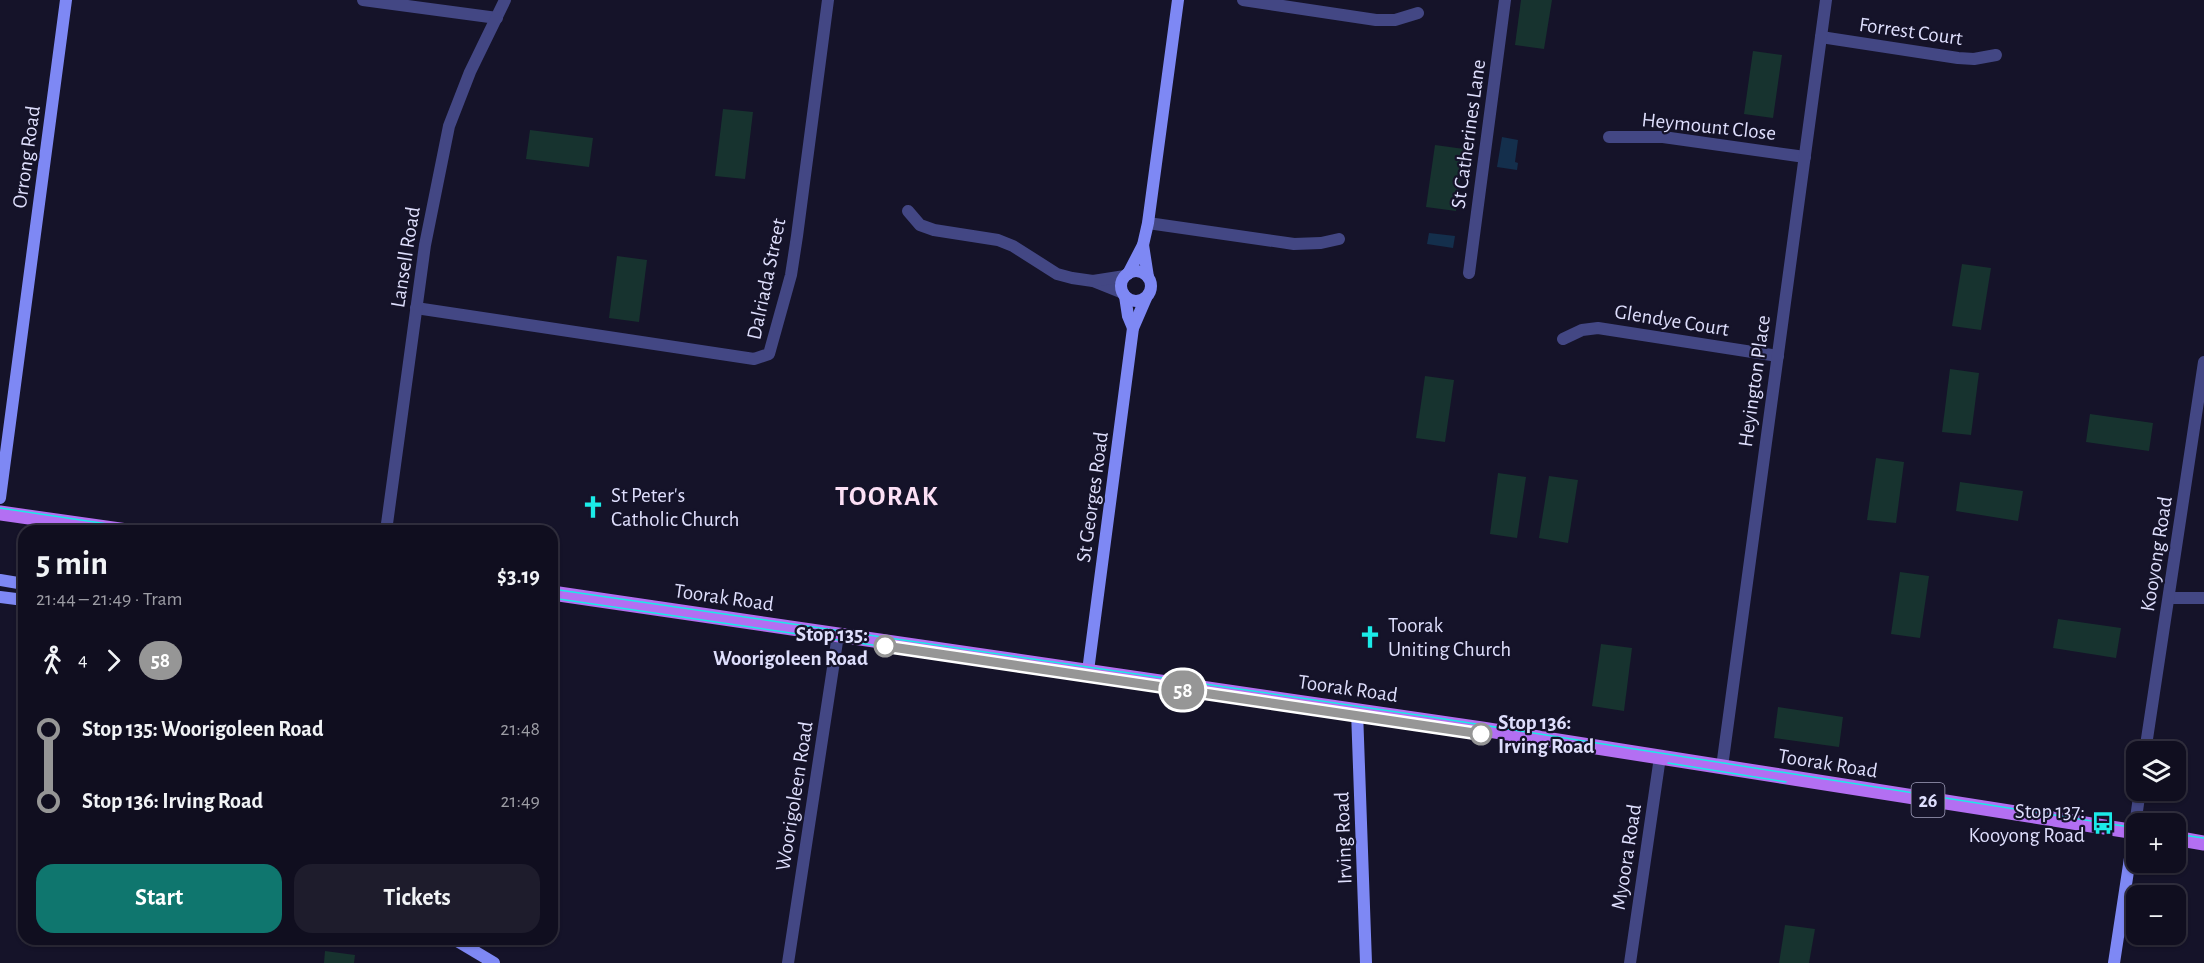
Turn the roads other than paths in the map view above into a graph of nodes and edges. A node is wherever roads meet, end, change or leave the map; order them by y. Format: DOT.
graph roads {
  1 [pos="66,0"];
  2 [pos="363,0"];
  3 [pos="505,0"];
  4 [pos="828,0"];
  5 [pos="1178,0"];
  6 [pos="1243,0"];
  7 [pos="1505,0"];
  8 [pos="1826,0"];
  9 [pos="1419,13"];
  10 [pos="497,18"];
  11 [pos="1821,37"];
  12 [pos="1996,55"];
  13 [pos="1609,137"];
  14 [pos="1805,157"];
  15 [pos="908,211"];
  16 [pos="1148,223"];
  17 [pos="1339,239"];
  18 [pos="1143,245"];
  19 [pos="1469,273"];
  20 [pos="1127,275"];
  21 [pos="1148,277"];
  22 [pos="1093,281"];
  23 [pos="1124,295"];
  24 [pos="1146,298"];
  25 [pos="416,308"];
  26 [pos="1133,328"];
  27 [pos="1563,339"];
  28 [pos="1778,356"];
  29 [pos="2204,362"];
  30 [pos="0,498"];
  31 [pos="0,513"];
  32 [pos="85,525"];
  33 [pos="387,525"];
  34 [pos="0,580"];
  35 [pos="18,583"];
  36 [pos="558,594"];
  37 [pos="0,597"];
  38 [pos="2169,598"];
  39 [pos="2204,598"];
  40 [pos="18,599"];
  41 [pos="838,635"];
  42 [pos="1088,671"];
  43 [pos="1357,711"];
  44 [pos="2147,741"];
  45 [pos="1660,757"];
  46 [pos="1722,767"];
  47 [pos="2126,831"];
  48 [pos="2186,840"];
  49 [pos="2204,843"];
  50 [pos="2128,873"];
  51 [pos="464,945"];
  52 [pos="494,963"];
  53 [pos="788,963"];
  54 [pos="1366,963"];
  55 [pos="1630,963"];
  56 [pos="2114,963"];
  1 -- 30 [label="street, Orrong Road"];
  2 -- 10 [label="street"];
  3 -- 10 [label="street, Lansell Road"];
  4 -- 25 [label="street, Dalriada Street"];
  5 -- 16 [label="street"];
  6 -- 9 [label="street"];
  7 -- 19 [label="street, St Catherines Lane"];
  8 -- 11 [label="street, Heyington Place"];
  10 -- 25 [label="street, Lansell Road"];
  11 -- 12 [label="street, Forrest Court"];
  11 -- 14 [label="street, Heyington Place"];
  13 -- 14 [label="street, Heymount Close"];
  14 -- 28 [label="street, Heyington Place"];
  15 -- 22 [label="street"];
  16 -- 17 [label="street"];
  16 -- 18 [label="street"];
  18 -- 20 [label="street"];
  18 -- 21 [label="street"];
  20 -- 21 [label="street"];
  20 -- 22 [label="street"];
  20 -- 23 [label="street"];
  21 -- 24 [label="street"];
  22 -- 23 [label="street"];
  23 -- 24 [label="street"];
  23 -- 26 [label="street, St Georges Road"];
  24 -- 26 [label="street, St Georges Road"];
  25 -- 33 [label="street, Lansell Road"];
  26 -- 42 [label="street, St Georges Road"];
  27 -- 28 [label="street, Glendye Court"];
  28 -- 46 [label="street, Heyington Place"];
  29 -- 38 [label="street, Kooyong Road"];
  31 -- 32 [label="main road"];
  34 -- 35 [label="street"];
  36 -- 41 [label="main road, Toorak Road / 26"];
  37 -- 40 [label="street"];
  38 -- 39 [label="street"];
  38 -- 44 [label="street, Kooyong Road"];
  41 -- 42 [label="main road, Toorak Road / 26"];
  41 -- 53 [label="street, Woorigoleen Road"];
  42 -- 43 [label="main road, Toorak Road / 26"];
  43 -- 45 [label="main road, Toorak Road / 26"];
  43 -- 54 [label="street, Irving Road"];
  45 -- 46 [label="main road, Toorak Road / 26"];
  45 -- 55 [label="street, Myoora Road"];
  46 -- 47 [label="main road, Toorak Road / 26"];
  48 -- 49 [label="main road"];
  50 -- 56 [label="street"];
  51 -- 52 [label="street"];
}
